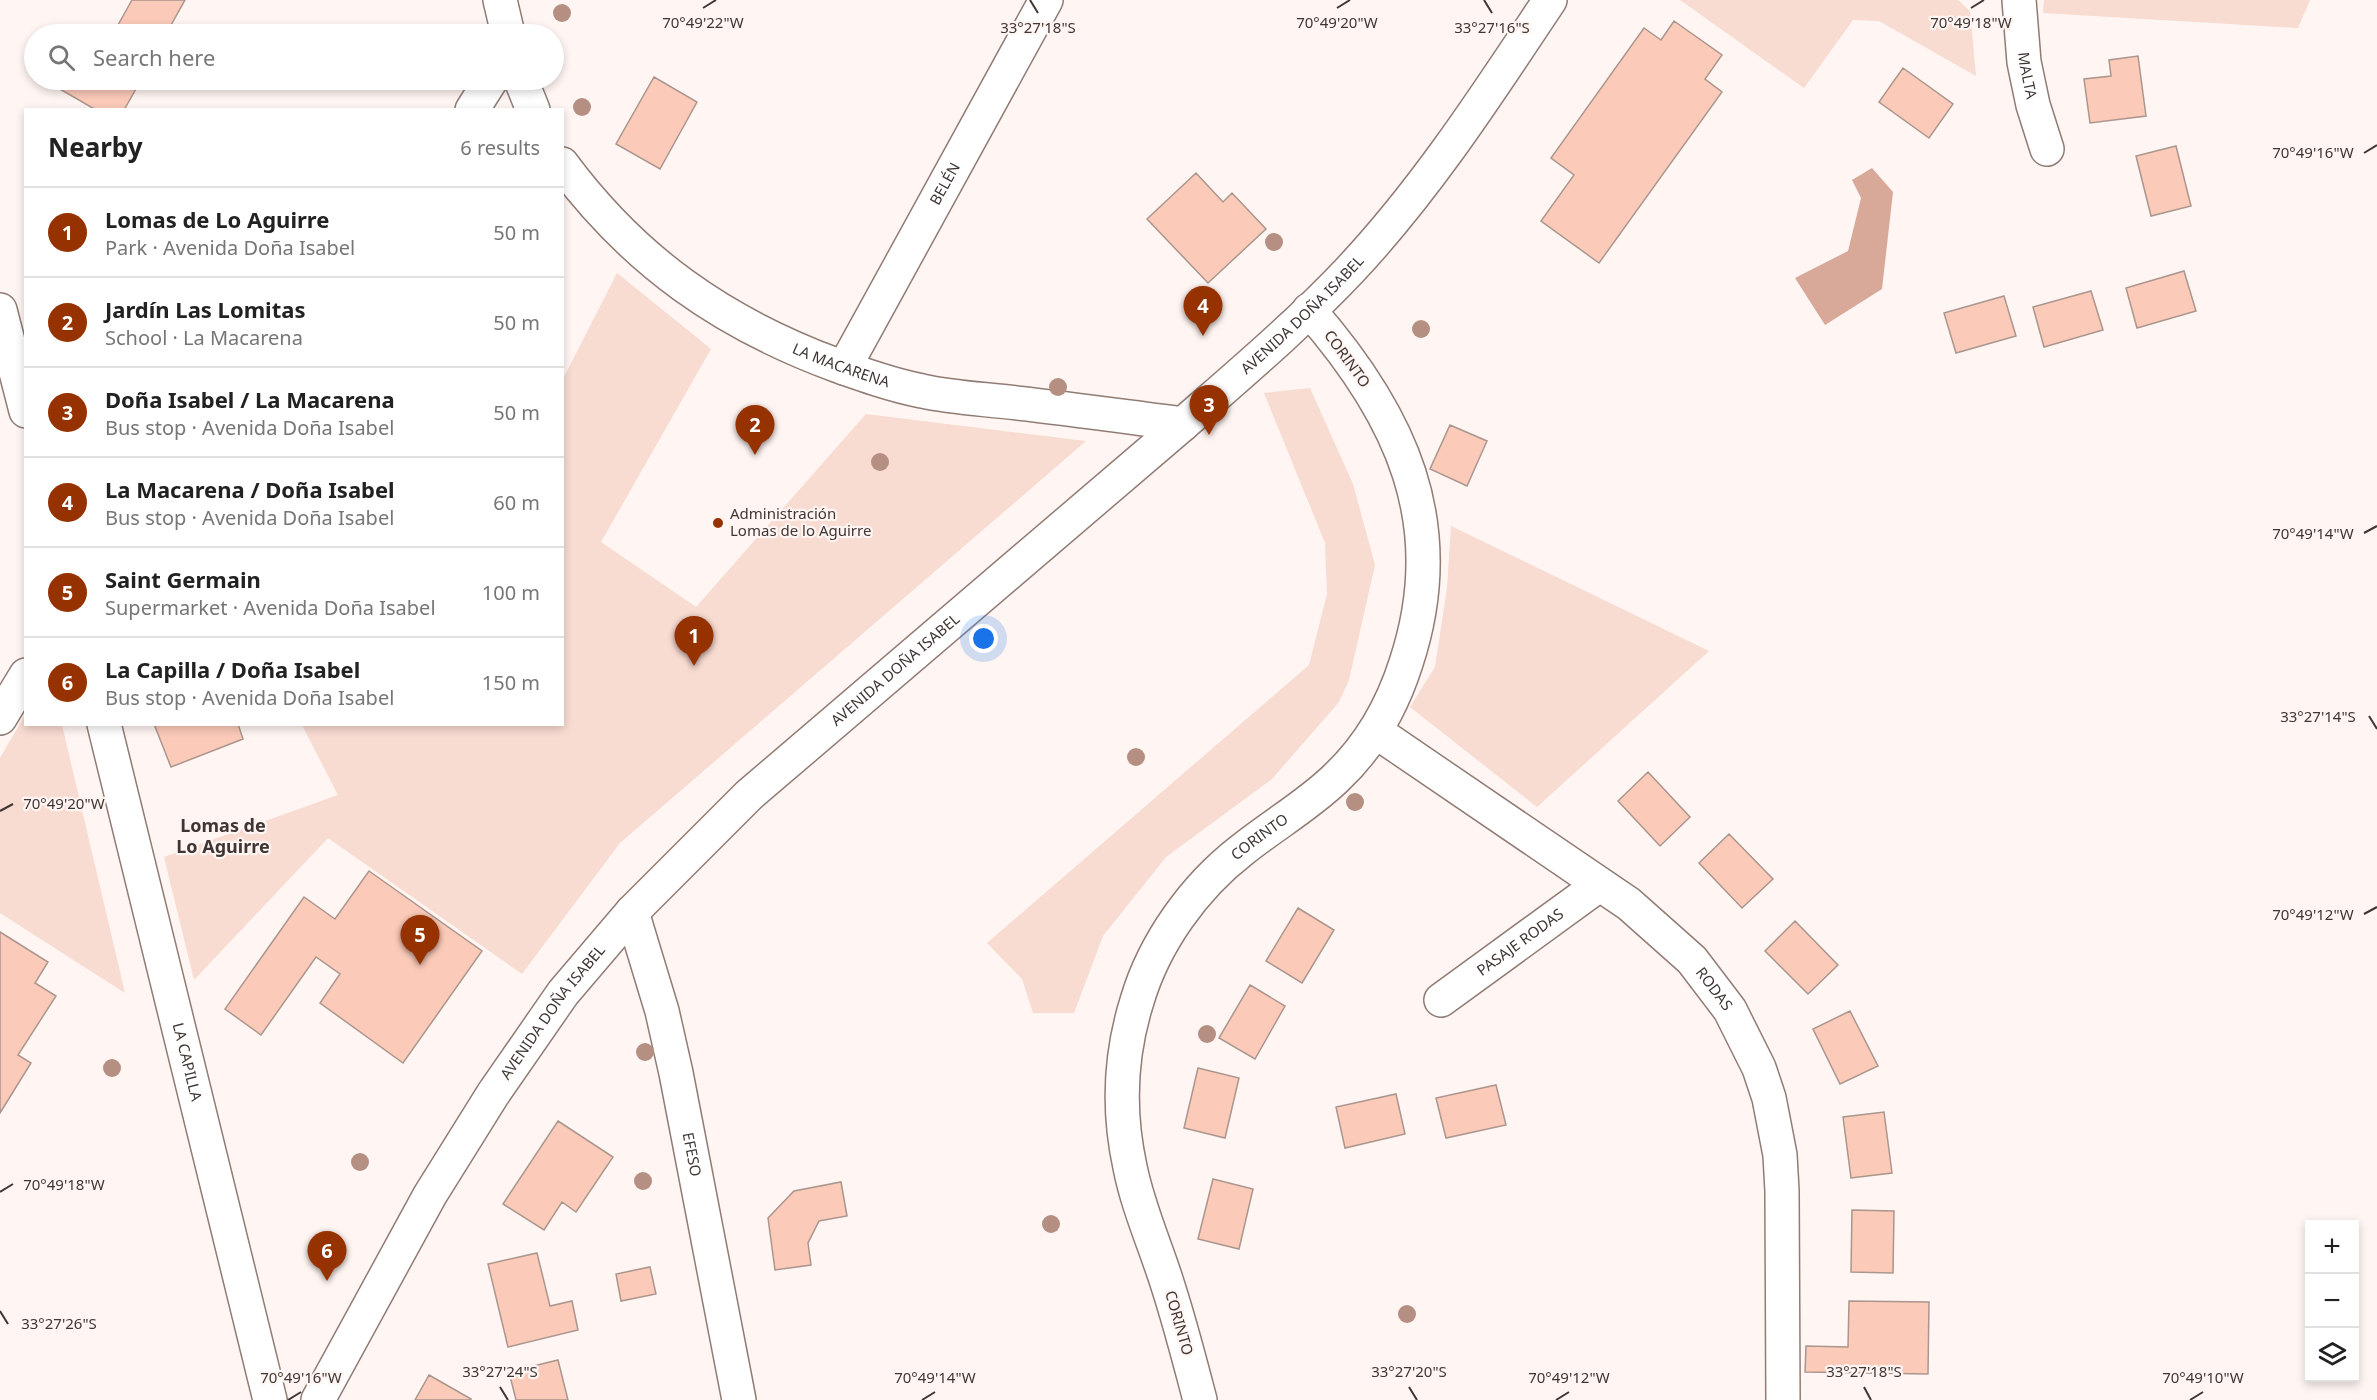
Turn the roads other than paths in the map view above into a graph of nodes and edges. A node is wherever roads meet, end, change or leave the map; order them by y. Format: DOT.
graph roads {
  1 [pos="500,0"];
  2 [pos="1046,0"];
  3 [pos="1550,0"];
  4 [pos="2019,0"];
  5 [pos="506,24"];
  6 [pos="485,90"];
  7 [pos="525,90"];
  8 [pos="473,108"];
  9 [pos="531,108"];
  10 [pos="2047,149"];
  11 [pos="564,167"];
  12 [pos="0,310"];
  13 [pos="1310,310"];
  14 [pos="844,368"];
  15 [pos="24,403"];
  16 [pos="1183,424"];
  17 [pos="24,678"];
  18 [pos="0,718"];
  19 [pos="104,726"];
  20 [pos="1375,731"];
  21 [pos="1599,885"];
  22 [pos="632,912"];
  23 [pos="1441,999"];
  24 [pos="270,1400"];
  25 [pos="318,1400"];
  26 [pos="739,1400"];
  27 [pos="1200,1400"];
  28 [pos="1783,1400"];
  1 -- 5 [label="street"];
  2 -- 14 [label="street, BELÉN"];
  3 -- 13 [label="street, AVENIDA DOÑA ISABEL"];
  4 -- 10 [label="street, MALTA"];
  6 -- 8 [label="street"];
  7 -- 9 [label="street"];
  11 -- 14 [label="street, LA MACARENA"];
  12 -- 15 [label="street"];
  13 -- 16 [label="street, AVENIDA DOÑA ISABEL"];
  13 -- 20 [label="street, CORINTO"];
  14 -- 16 [label="street, LA MACARENA"];
  16 -- 22 [label="street, AVENIDA DOÑA ISABEL"];
  17 -- 18 [label="street"];
  19 -- 24 [label="street, LA CAPILLA"];
  20 -- 21 [label="street, RODAS"];
  20 -- 27 [label="street, CORINTO"];
  21 -- 23 [label="street, PASAJE RODAS"];
  21 -- 28 [label="street, RODAS"];
  22 -- 25 [label="street, AVENIDA DOÑA ISABEL"];
  22 -- 26 [label="street, EFESO"];
}
